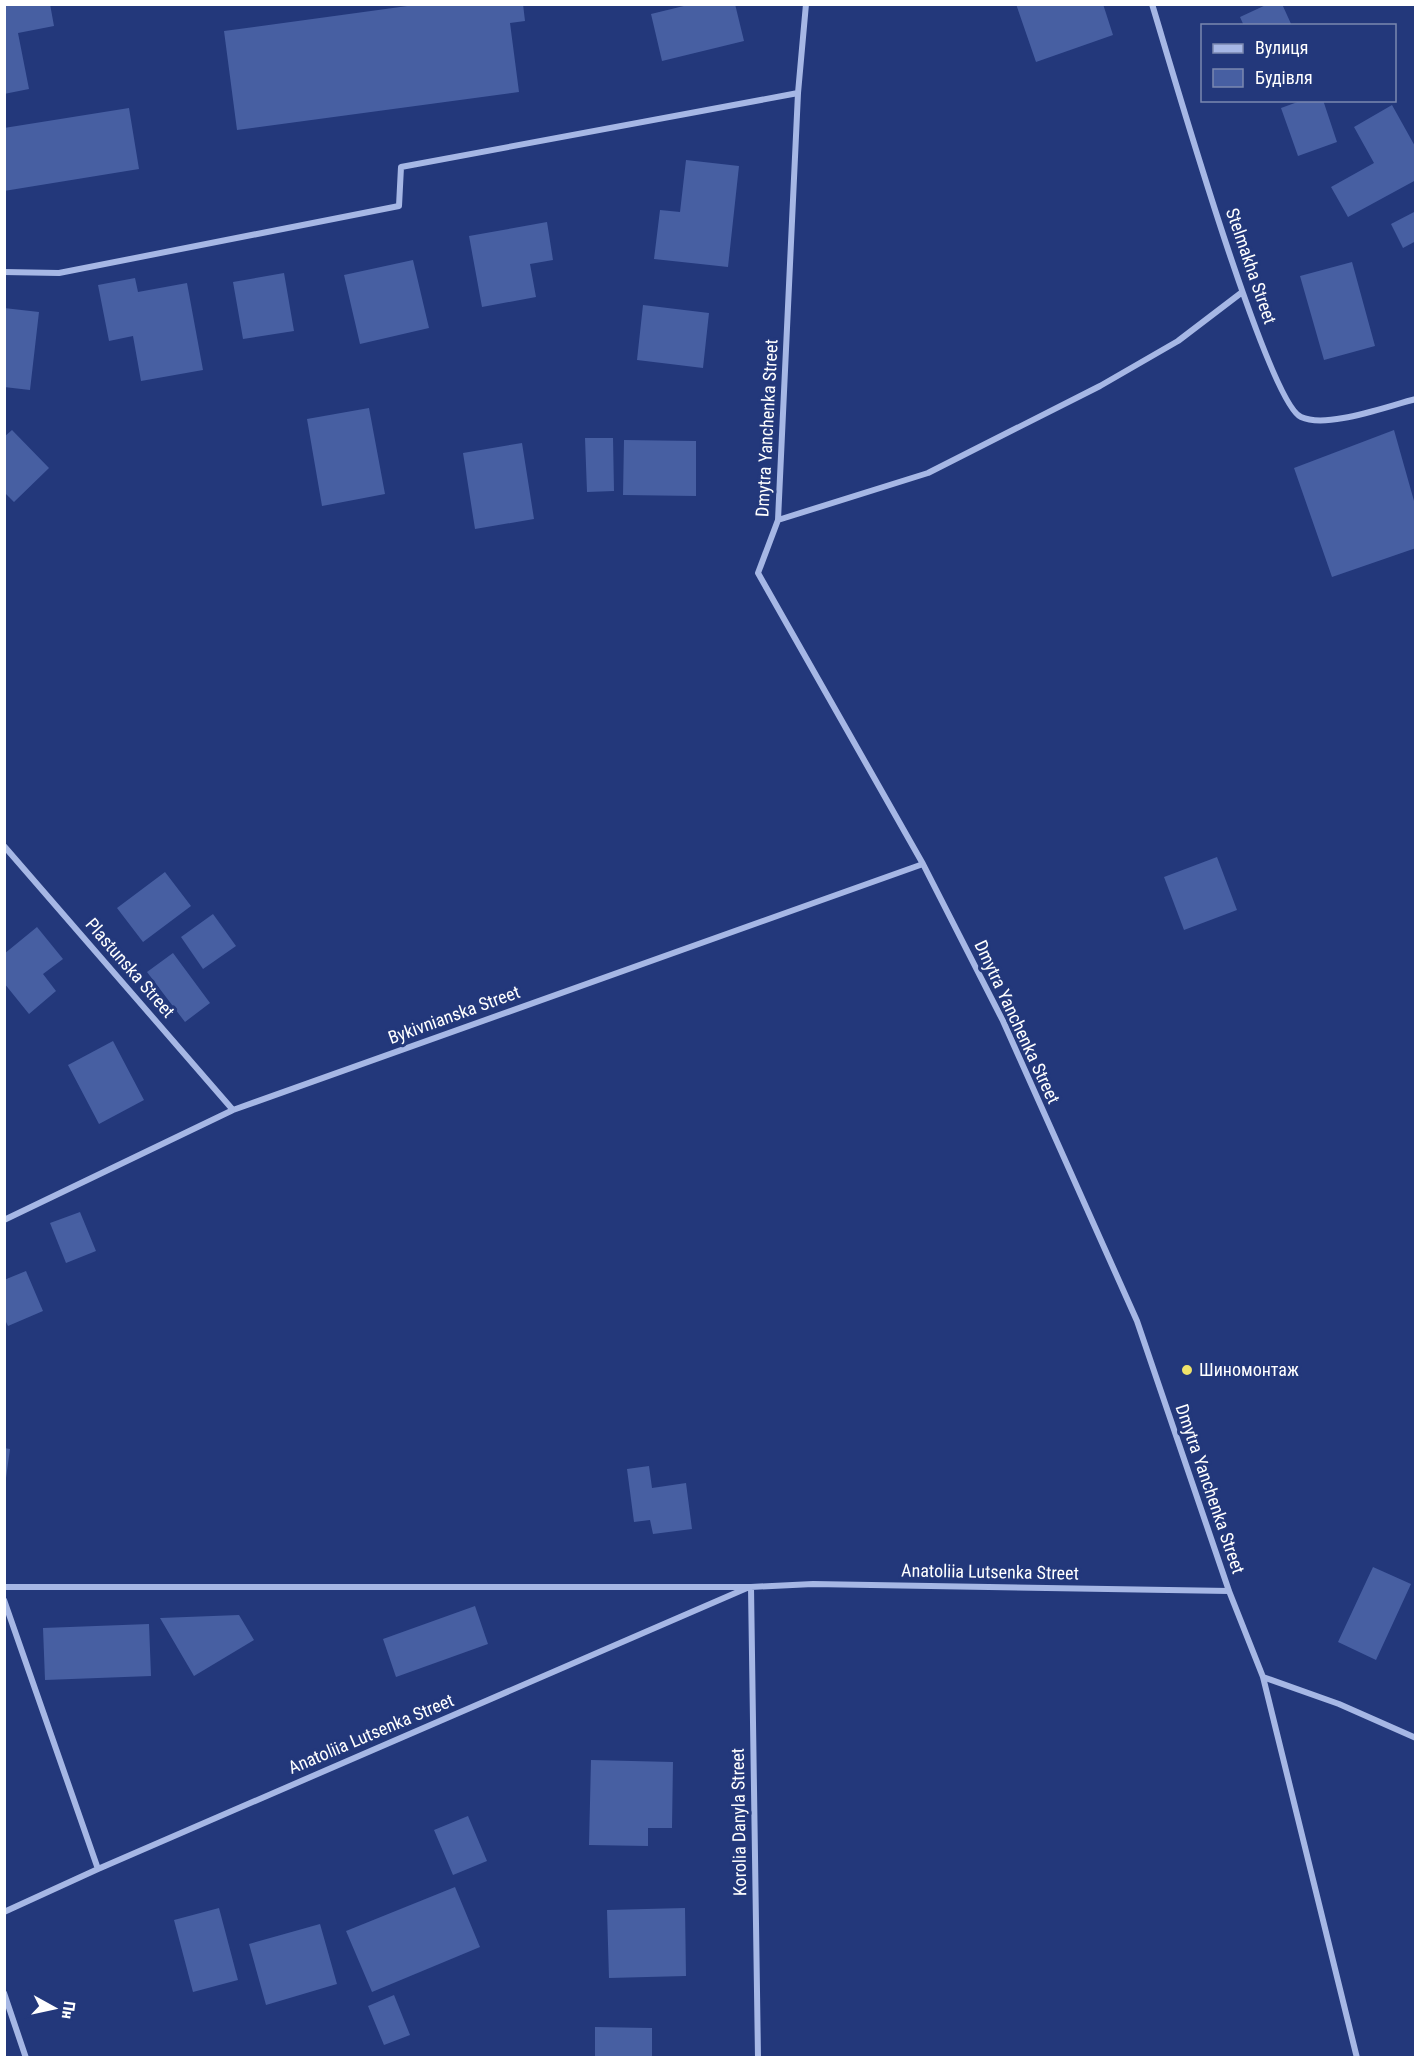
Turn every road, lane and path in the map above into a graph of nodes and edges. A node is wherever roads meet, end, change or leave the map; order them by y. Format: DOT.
graph roads {
  1 [pos="806,4"];
  2 [pos="1152,4"];
  3 [pos="798,93"];
  4 [pos="4,272"];
  5 [pos="1241,293"];
  6 [pos="1416,399"];
  7 [pos="778,520"];
  8 [pos="4,846"];
  9 [pos="924,864"];
  10 [pos="233,1110"];
  11 [pos="4,1220"];
  12 [pos="4,1587"];
  13 [pos="751,1587"];
  14 [pos="1229,1591"];
  15 [pos="4,1600"];
  16 [pos="1263,1677"];
  17 [pos="1416,1738"];
  18 [pos="98,1869"];
  19 [pos="4,1912"];
  20 [pos="4,1993"];
  21 [pos="26,2058"];
  22 [pos="758,2058"];
  23 [pos="1357,2058"];
  1 -- 3 [label="street, Dmytra Yanchenka Street"];
  2 -- 5 [label="street, Stelmakha Street"];
  3 -- 4 [label="street"];
  3 -- 7 [label="street, Dmytra Yanchenka Street"];
  5 -- 6 [label="street, Stelmakha Street"];
  5 -- 7 [label="street"];
  7 -- 9 [label="street, Dmytra Yanchenka Street"];
  8 -- 10 [label="street, Plastunska Street"];
  9 -- 10 [label="street, Bykivnianska Street"];
  9 -- 14 [label="street, Dmytra Yanchenka Street"];
  10 -- 11 [label="street, Bykivnianska Street"];
  12 -- 13 [label="street, Anatoliia Lutsenka Street"];
  13 -- 14 [label="street, Anatoliia Lutsenka Street"];
  13 -- 18 [label="street, Anatoliia Lutsenka Street"];
  13 -- 22 [label="street, Korolia Danyla Street"];
  14 -- 16 [label="street, Dmytra Yanchenka Street"];
  15 -- 18 [label="street"];
  16 -- 17 [label="street"];
  16 -- 23 [label="street, Dmytra Yanchenka Street"];
  18 -- 19 [label="street, Anatoliia Lutsenka Street"];
  20 -- 21 [label="street"];
}
